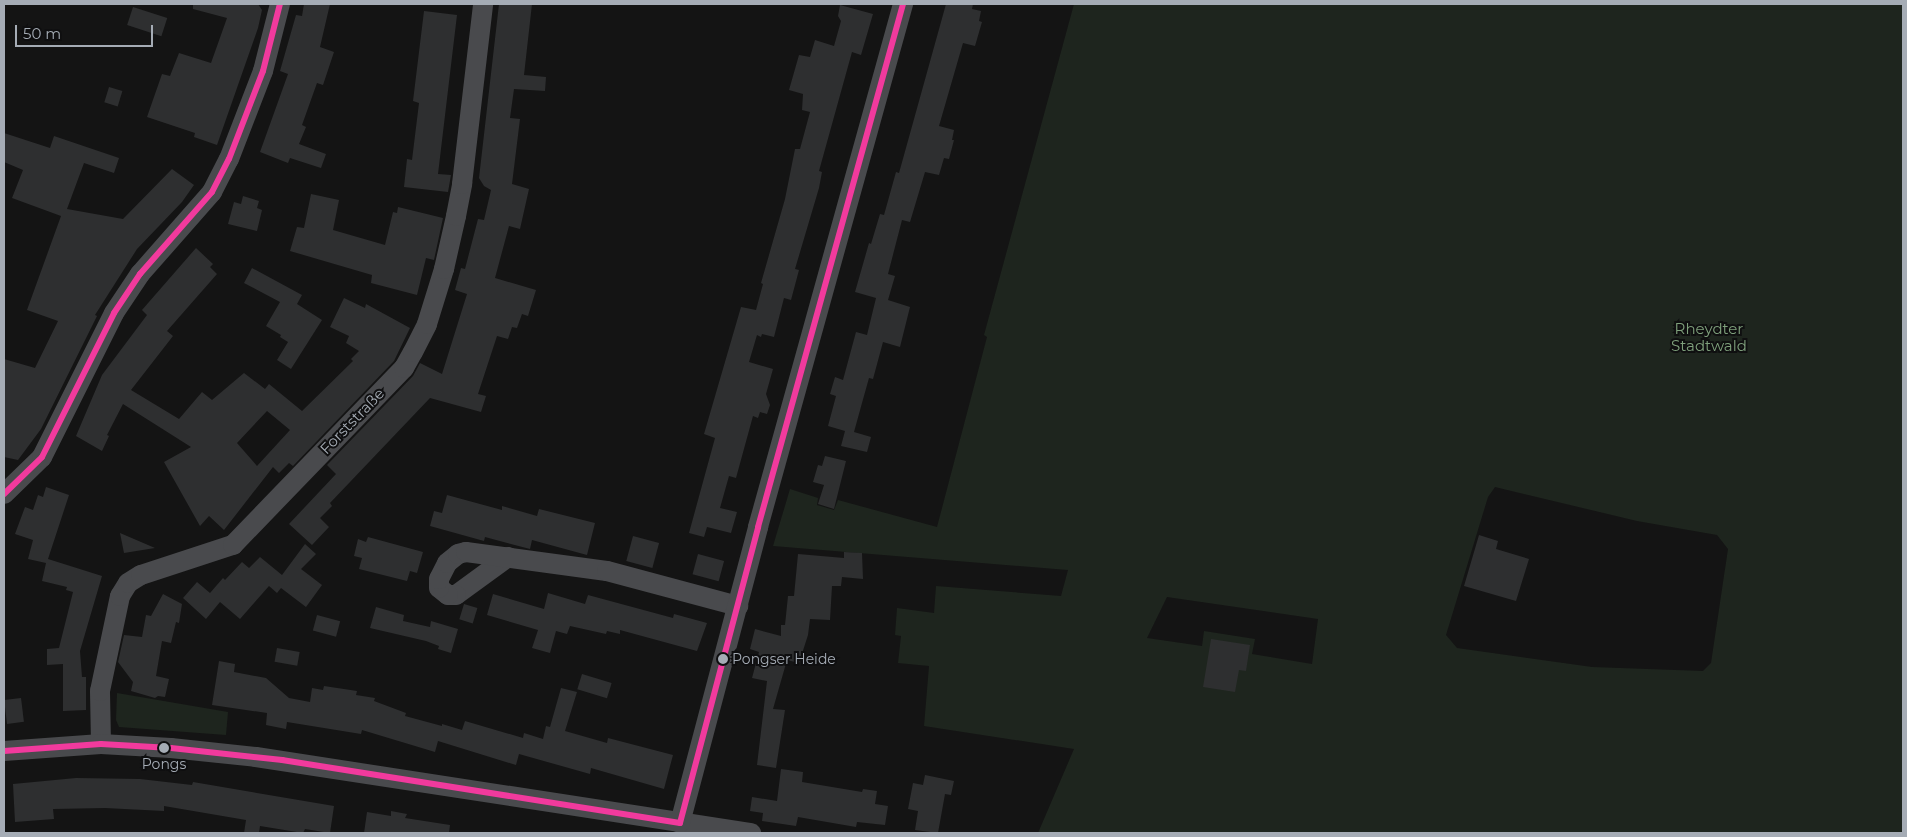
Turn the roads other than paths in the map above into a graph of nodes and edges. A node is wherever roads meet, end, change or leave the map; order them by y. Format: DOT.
graph roads {
  1 [pos="280,4"];
  2 [pos="482,4"];
  3 [pos="903,4"];
  4 [pos="4,494"];
  5 [pos="508,557"];
  6 [pos="738,606"];
  7 [pos="101,744"];
  8 [pos="4,750"];
  9 [pos="680,823"];
  10 [pos="751,833"];
  1 -- 4 [label="street"];
  2 -- 7 [label="street, Forststraße"];
  3 -- 6 [label="street"];
  5 -- 6 [label="street"];
  6 -- 9 [label="street"];
  7 -- 8 [label="street"];
  7 -- 9 [label="street"];
  9 -- 10 [label="street"];
}
